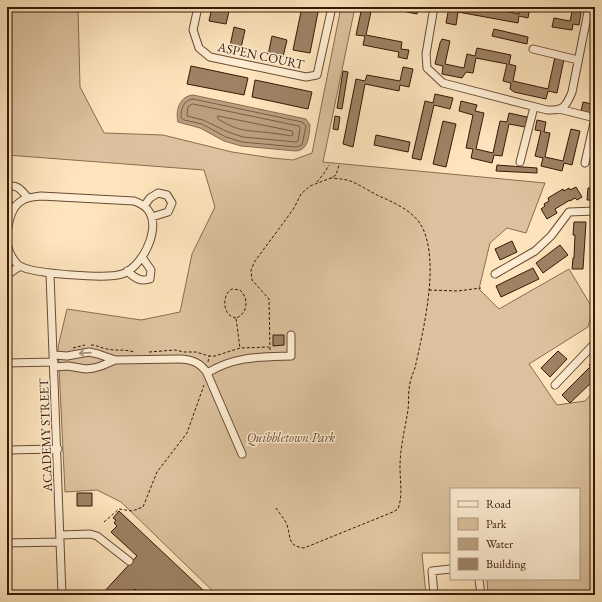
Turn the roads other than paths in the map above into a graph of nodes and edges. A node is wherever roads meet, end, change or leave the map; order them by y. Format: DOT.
graph roads {
  1 [pos="198,7"];
  2 [pos="332,7"];
  3 [pos="434,7"];
  4 [pos="589,7"];
  5 [pos="533,49"];
  6 [pos="578,60"];
  7 [pos="531,106"];
  8 [pos="559,109"];
  9 [pos="520,162"];
  10 [pos="585,163"];
  11 [pos="7,187"];
  12 [pos="28,198"];
  13 [pos="7,202"];
  14 [pos="144,206"];
  15 [pos="13,210"];
  16 [pos="595,212"];
  17 [pos="152,218"];
  18 [pos="8,252"];
  19 [pos="142,257"];
  20 [pos="595,263"];
  21 [pos="20,266"];
  22 [pos="595,269"];
  23 [pos="128,272"];
  24 [pos="50,274"];
  25 [pos="495,274"];
  26 [pos="7,275"];
  27 [pos="291,335"];
  28 [pos="595,342"];
  29 [pos="115,360"];
  30 [pos="54,361"];
  31 [pos="7,363"];
  32 [pos="207,373"];
  33 [pos="555,385"];
  34 [pos="58,449"];
  35 [pos="7,450"];
  36 [pos="242,454"];
  37 [pos="60,538"];
  38 [pos="7,543"];
  39 [pos="129,561"];
  40 [pos="450,569"];
  41 [pos="480,580"];
  42 [pos="62,595"];
  43 [pos="434,595"];
  44 [pos="481,595"];
  1 -- 2 [label="street, ASPEN COURT"];
  3 -- 7 [label="street"];
  4 -- 6 [label="street"];
  5 -- 6 [label="street"];
  6 -- 8 [label="street"];
  7 -- 8 [label="street"];
  7 -- 9 [label="street"];
  8 -- 10 [label="street"];
  11 -- 12 [label="street"];
  12 -- 14 [label="street"];
  12 -- 15 [label="street"];
  13 -- 15 [label="street"];
  14 -- 17 [label="street"];
  14 -- 17 [label="street"];
  15 -- 18 [label="street"];
  16 -- 25 [label="street"];
  17 -- 19 [label="street"];
  18 -- 21 [label="street"];
  19 -- 23 [label="street"];
  19 -- 23 [label="street"];
  20 -- 22 [label="street"];
  21 -- 24 [label="street"];
  21 -- 26 [label="street"];
  23 -- 24 [label="street"];
  24 -- 30 [label="street, ACADEMY STREET"];
  27 -- 32 [label="street"];
  28 -- 33 [label="street"];
  29 -- 30 [label="street, one-way"];
  29 -- 30 [label="street"];
  29 -- 32 [label="street"];
  30 -- 31 [label="street"];
  30 -- 34 [label="street, ACADEMY STREET"];
  32 -- 36 [label="street"];
  34 -- 35 [label="street"];
  34 -- 37 [label="street, ACADEMY STREET"];
  37 -- 38 [label="street"];
  37 -- 39 [label="street"];
  37 -- 42 [label="street, ACADEMY STREET"];
  40 -- 43 [label="street"];
  41 -- 44 [label="street"];
}
